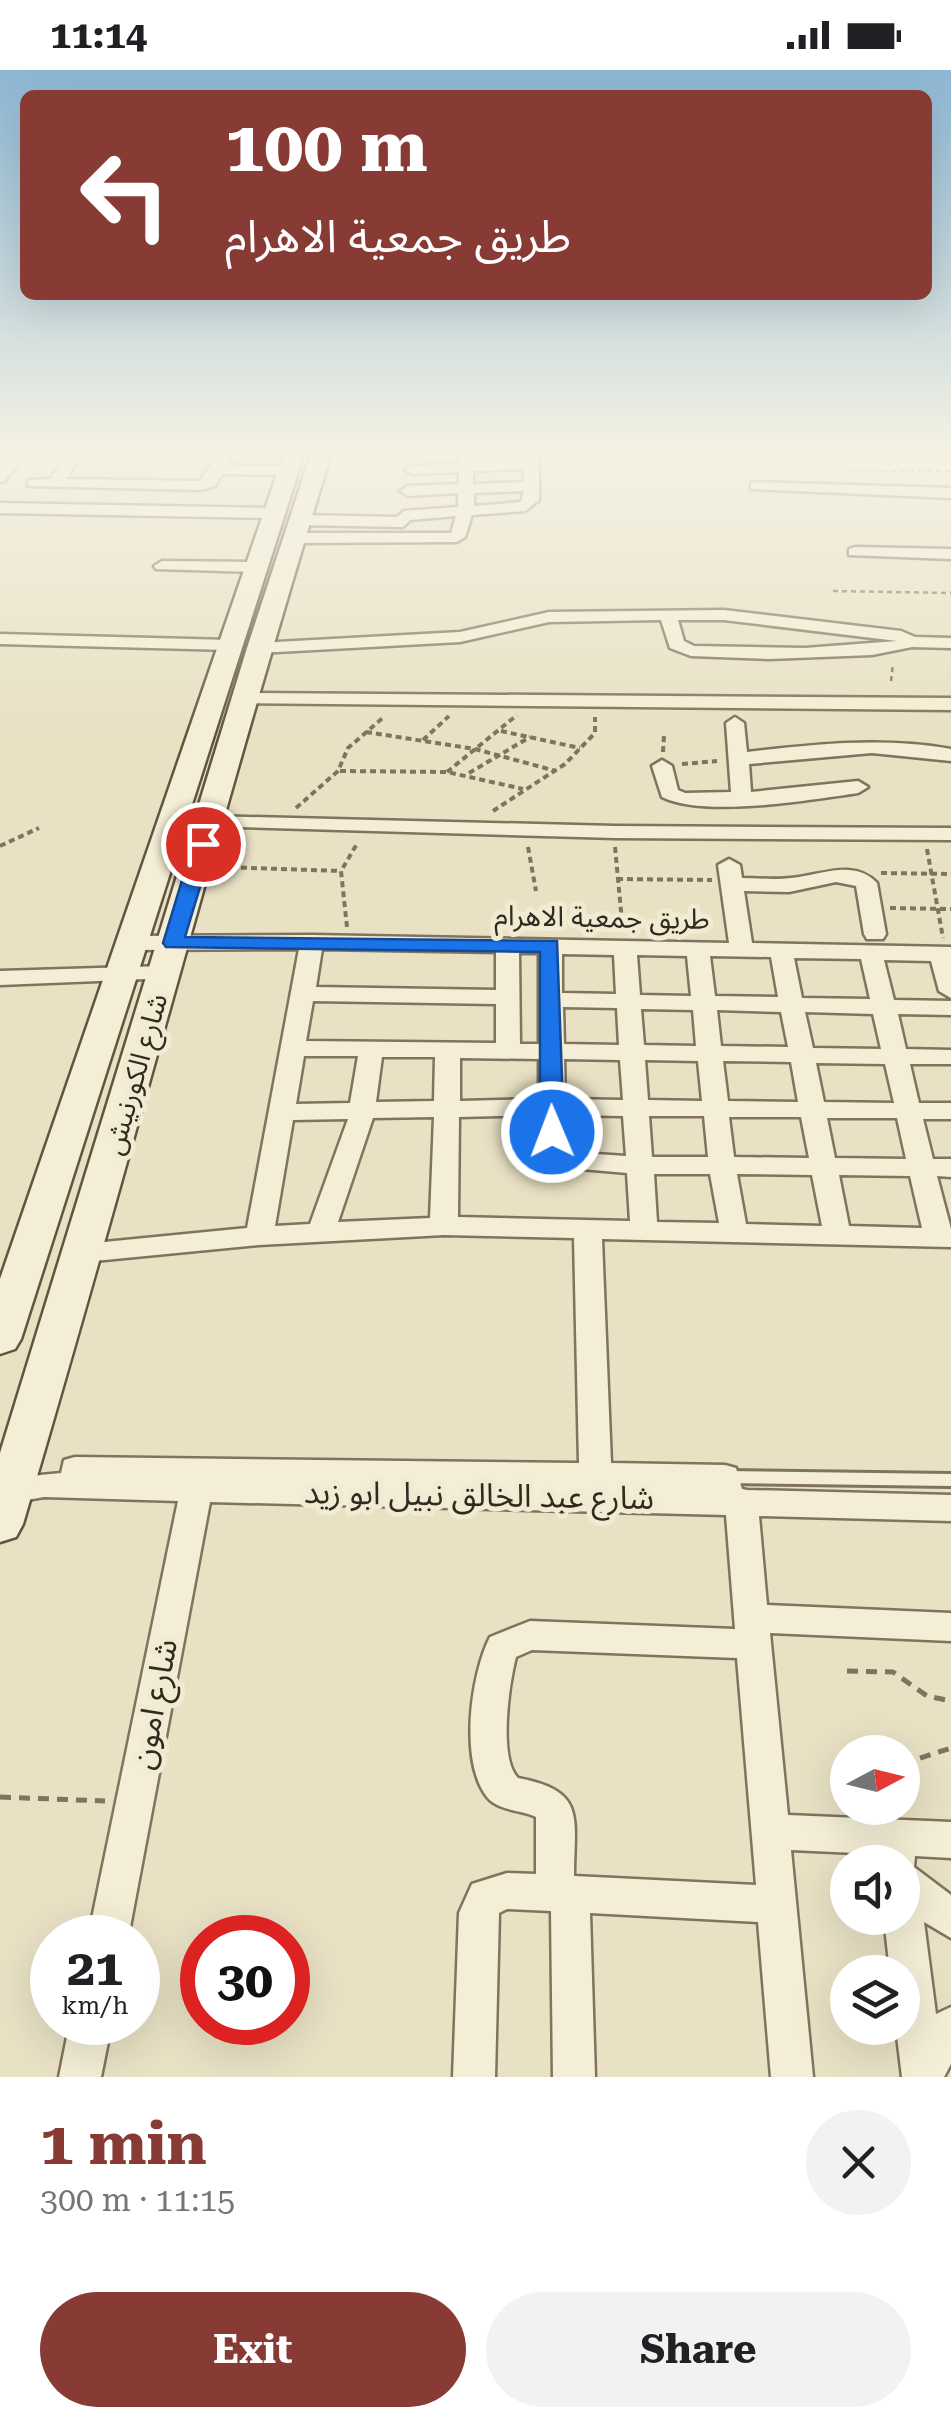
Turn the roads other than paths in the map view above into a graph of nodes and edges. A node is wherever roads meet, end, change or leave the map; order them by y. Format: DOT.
graph roads {
  1 [pos="274,545"];
  2 [pos="282,545"];
  3 [pos="388,545"];
  4 [pos="413,545"];
  5 [pos="399,547"];
  6 [pos="856,552"];
  7 [pos="951,554"];
  8 [pos="162,566"];
  9 [pos="256,567"];
  10 [pos="668,615"];
  11 [pos="786,622"];
  12 [pos="247,638"];
  13 [pos="0,639"];
  14 [pos="951,644"];
  15 [pos="902,645"];
  16 [pos="804,652"];
  17 [pos="245,699"];
  18 [pos="951,704"];
  19 [pos="735,723"];
  20 [pos="951,755"];
  21 [pos="740,759"];
  22 [pos="662,766"];
  23 [pos="858,786"];
  24 [pos="742,799"];
  25 [pos="210,822"];
  26 [pos="951,834"];
  27 [pos="312,942"];
  28 [pos="873,943"];
  29 [pos="132,944"];
  30 [pos="508,945"];
  31 [pos="550,946"];
  32 [pos="625,947"];
  33 [pos="698,948"];
  34 [pos="741,949"];
  35 [pos="945,949"];
  36 [pos="781,950"];
  37 [pos="169,958"];
  38 [pos="122,974"];
  39 [pos="0,978"];
  40 [pos="951,991"];
  41 [pos="302,994"];
  42 [pos="508,998"];
  43 [pos="551,1000"];
  44 [pos="629,1002"];
  45 [pos="704,1004"];
  46 [pos="792,1006"];
  47 [pos="884,1007"];
  48 [pos="951,1008"];
  49 [pos="293,1048"];
  50 [pos="372,1050"];
  51 [pos="448,1050"];
  52 [pos="508,1052"];
  53 [pos="551,1052"];
  54 [pos="632,1054"];
  55 [pos="708,1054"];
  56 [pos="802,1056"];
  57 [pos="896,1057"];
  58 [pos="951,1058"];
  59 [pos="552,1107"];
  60 [pos="636,1108"];
  61 [pos="715,1109"];
  62 [pos="813,1110"];
  63 [pos="446,1111"];
  64 [pos="908,1111"];
  65 [pos="281,1112"];
  66 [pos="362,1112"];
  67 [pos="951,1112"];
  68 [pos="640,1166"];
  69 [pos="722,1166"];
  70 [pos="824,1167"];
  71 [pos="922,1168"];
  72 [pos="951,1168"];
  73 [pos="444,1226"];
  74 [pos="588,1228"];
  75 [pos="644,1229"];
  76 [pos="321,1232"];
  77 [pos="734,1232"];
  78 [pos="837,1234"];
  79 [pos="259,1236"];
  80 [pos="944,1238"];
  81 [pos="84,1253"];
  82 [pos="0,1339"];
  83 [pos="595,1474"];
  84 [pos="198,1479"];
  85 [pos="951,1480"];
  86 [pos="491,1484"];
  87 [pos="5,1491"];
  88 [pos="731,1493"];
  89 [pos="951,1508"];
  90 [pos="951,1627"];
  91 [pos="752,1631"];
  92 [pos="770,1832"];
  93 [pos="951,1840"];
  94 [pos="861,1845"];
  95 [pos="920,1846"];
  96 [pos="563,1894"];
  97 [pos="920,1895"];
  98 [pos="776,1904"];
  99 [pos="113,1915"];
  100 [pos="951,1919"];
  101 [pos="906,1935"];
  102 [pos="951,2028"];
  103 [pos="86,2045"];
  104 [pos="922,2073"];
  105 [pos="80,2077"];
  106 [pos="474,2077"];
  107 [pos="574,2077"];
  108 [pos="792,2077"];
  1 -- 9 [label="main road, شارع الكورنيش"];
  2 -- 12 [label="main road, شارع الكورنيش"];
  3 -- 5 [label="street"];
  4 -- 5 [label="street"];
  6 -- 7 [label="street"];
  8 -- 9 [label="street"];
  9 -- 12 [label="main road, شارع الكورنيش"];
  10 -- 11 [label="street"];
  10 -- 12 [label="street"];
  10 -- 16 [label="street"];
  11 -- 15 [label="street"];
  11 -- 16 [label="street"];
  12 -- 13 [label="street"];
  12 -- 17 [label="main road, شارع الكورنيش"];
  12 -- 29 [label="main road, شارع الكورنيش"];
  14 -- 15 [label="street"];
  15 -- 16 [label="street"];
  17 -- 18 [label="street"];
  17 -- 25 [label="main road, شارع الكورنيش"];
  19 -- 21 [label="street"];
  20 -- 21 [label="street"];
  21 -- 24 [label="street"];
  22 -- 24 [label="street"];
  23 -- 24 [label="street"];
  25 -- 26 [label="street"];
  25 -- 37 [label="main road, شارع الكورنيش"];
  27 -- 30 [label="street, طريق جمعية الاهرام"];
  27 -- 37 [label="street, طريق جمعية الاهرام"];
  27 -- 41 [label="street"];
  28 -- 34 [label="street"];
  28 -- 35 [label="street, طريق جمعية الاهرام"];
  28 -- 36 [label="street, طريق جمعية الاهرام"];
  28 -- 47 [label="street"];
  29 -- 37 [label="street, طريق جمعية الاهرام"];
  29 -- 38 [label="main road, شارع الكورنيش"];
  30 -- 31 [label="street, طريق جمعية الاهرام"];
  30 -- 42 [label="street"];
  31 -- 32 [label="street, طريق جمعية الاهرام"];
  31 -- 43 [label="street"];
  32 -- 33 [label="street, طريق جمعية الاهرام"];
  32 -- 44 [label="street"];
  33 -- 34 [label="street, طريق جمعية الاهرام"];
  33 -- 45 [label="street"];
  34 -- 36 [label="street, طريق جمعية الاهرام"];
  35 -- 40 [label="street"];
  36 -- 46 [label="street"];
  37 -- 38 [label="street"];
  37 -- 81 [label="main road, شارع الكورنيش"];
  38 -- 39 [label="street"];
  38 -- 82 [label="main road, شارع الكورنيش"];
  41 -- 42 [label="street"];
  41 -- 49 [label="street"];
  42 -- 52 [label="street"];
  43 -- 44 [label="street"];
  43 -- 53 [label="street"];
  44 -- 45 [label="street"];
  44 -- 54 [label="street"];
  45 -- 46 [label="street"];
  45 -- 55 [label="street"];
  46 -- 47 [label="street"];
  46 -- 56 [label="street"];
  47 -- 48 [label="street"];
  47 -- 57 [label="street"];
  49 -- 50 [label="street"];
  49 -- 65 [label="street"];
  50 -- 51 [label="street"];
  50 -- 66 [label="street"];
  51 -- 52 [label="street"];
  51 -- 63 [label="street"];
  52 -- 53 [label="street"];
  53 -- 54 [label="street"];
  53 -- 59 [label="street"];
  54 -- 55 [label="street"];
  54 -- 60 [label="street"];
  55 -- 56 [label="street"];
  55 -- 61 [label="street"];
  56 -- 57 [label="street"];
  56 -- 62 [label="street"];
  57 -- 58 [label="street"];
  57 -- 64 [label="street"];
  59 -- 60 [label="street"];
  59 -- 63 [label="street"];
  59 -- 68 [label="street"];
  60 -- 61 [label="street"];
  60 -- 68 [label="street"];
  61 -- 62 [label="street"];
  61 -- 69 [label="street"];
  62 -- 64 [label="street"];
  62 -- 70 [label="street"];
  63 -- 66 [label="street"];
  63 -- 73 [label="street"];
  64 -- 67 [label="street"];
  64 -- 71 [label="street"];
  65 -- 66 [label="street"];
  65 -- 79 [label="street"];
  66 -- 76 [label="street"];
  68 -- 69 [label="street"];
  68 -- 75 [label="street"];
  69 -- 70 [label="street"];
  69 -- 77 [label="street"];
  70 -- 71 [label="street"];
  70 -- 78 [label="street"];
  71 -- 72 [label="street"];
  71 -- 80 [label="street"];
  73 -- 74 [label="street"];
  73 -- 76 [label="street"];
  74 -- 75 [label="street"];
  74 -- 83 [label="street"];
  75 -- 77 [label="street"];
  76 -- 79 [label="street"];
  77 -- 78 [label="street"];
  78 -- 80 [label="street"];
  79 -- 81 [label="street"];
  81 -- 87 [label="main road, شارع الكورنيش"];
  83 -- 86 [label="street, شارع عبد الخالق نبيل ابو زيد"];
  83 -- 88 [label="street, شارع عبد الخالق نبيل ابو زيد"];
  84 -- 86 [label="street, شارع عبد الخالق نبيل ابو زيد"];
  84 -- 87 [label="street, شارع عبد الخالق نبيل ابو زيد"];
  84 -- 99 [label="street, شارع امون"];
  85 -- 88 [label="lane, شارع عبد الخالق نبيل ابو زيد"];
  86 -- 88 [label="street, شارع عبد الخالق نبيل ابو زيد"];
  88 -- 89 [label="street, شارع عبد الخالق نبيل ابو زيد"];
  88 -- 91 [label="street"];
  90 -- 91 [label="street"];
  91 -- 92 [label="street"];
  91 -- 96 [label="street"];
  92 -- 94 [label="street"];
  92 -- 98 [label="street"];
  93 -- 95 [label="street"];
  96 -- 98 [label="street"];
  96 -- 106 [label="street"];
  96 -- 107 [label="street"];
  97 -- 100 [label="street"];
  98 -- 108 [label="street"];
  101 -- 104 [label="street"];
  102 -- 104 [label="street"];
  103 -- 105 [label="street"];
}
